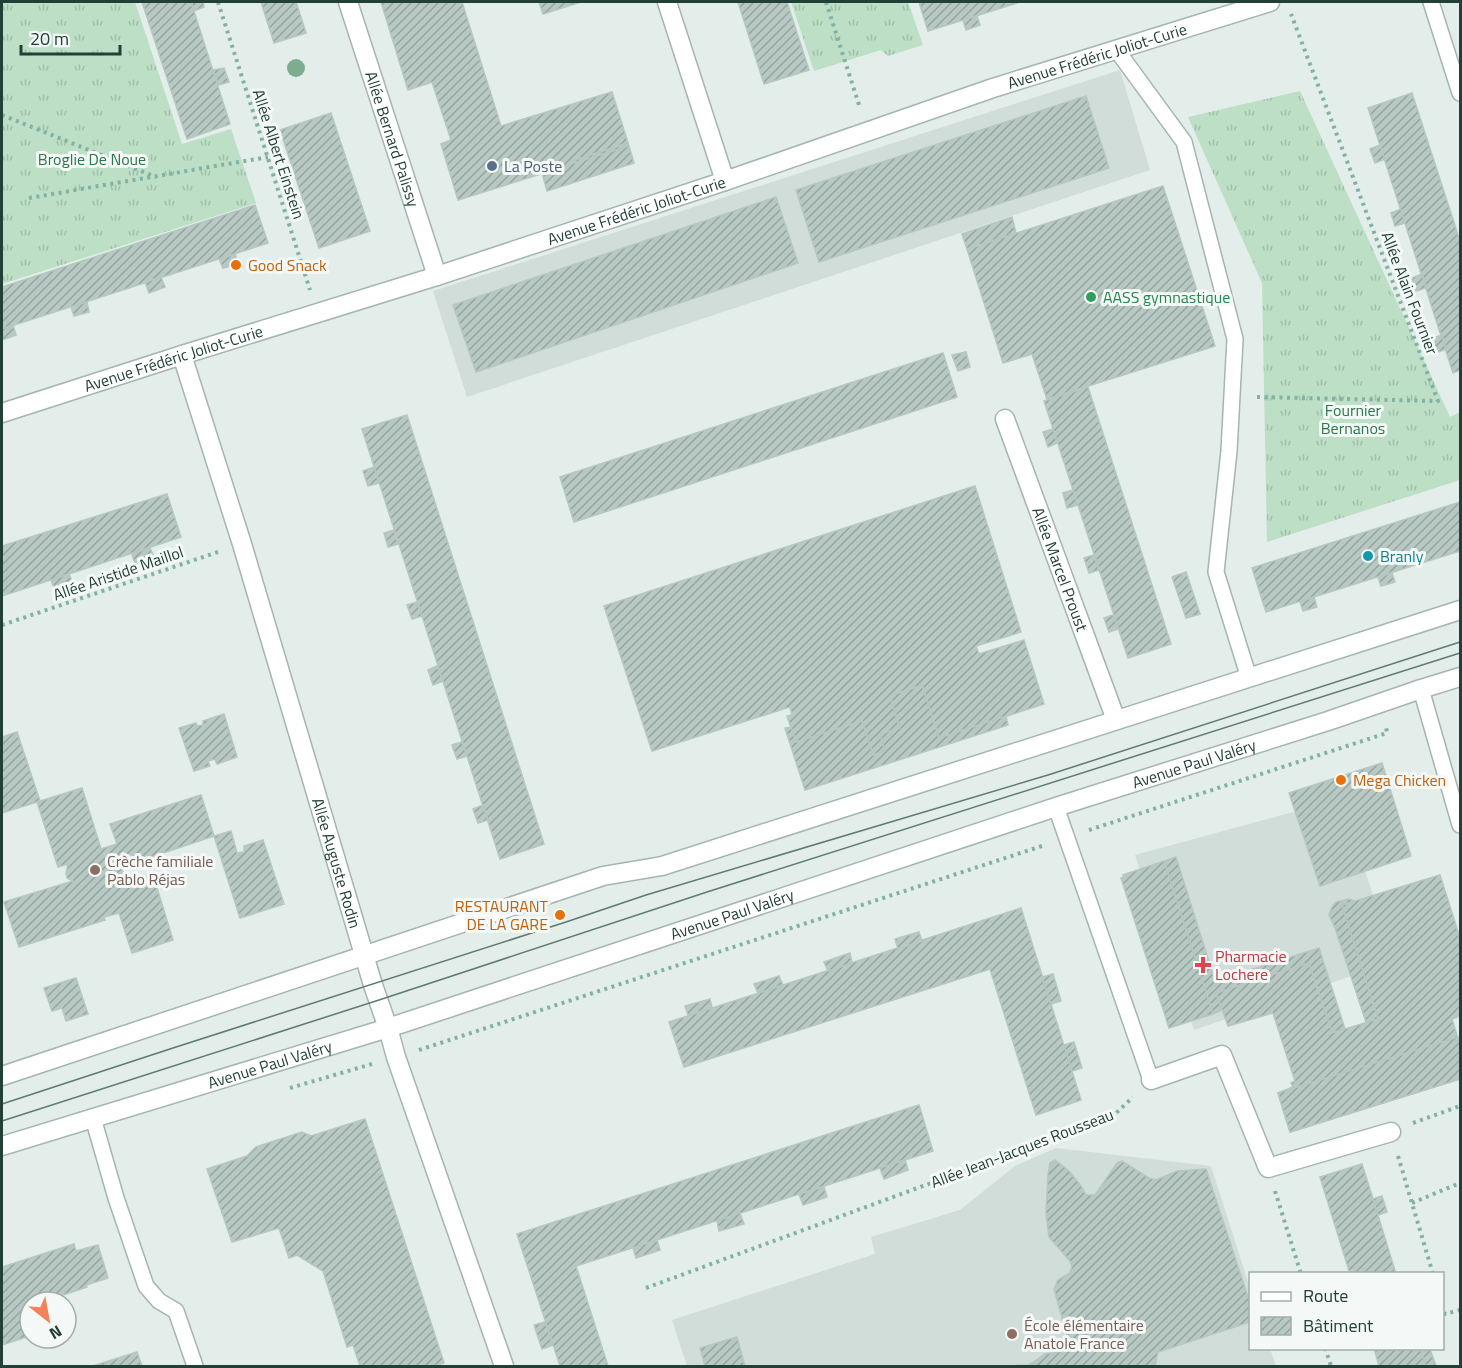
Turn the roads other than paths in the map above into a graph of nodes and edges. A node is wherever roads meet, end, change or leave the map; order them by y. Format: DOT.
graph roads {
  1 [pos="348,2"];
  2 [pos="668,2"];
  3 [pos="1270,2"];
  4 [pos="1431,2"];
  5 [pos="1116,50"];
  6 [pos="1461,93"];
  7 [pos="725,181"];
  8 [pos="436,276"];
  9 [pos="182,355"];
  10 [pos="2,413"];
  11 [pos="1005,419"];
  12 [pos="1461,610"];
  13 [pos="1461,677"];
  14 [pos="1249,678"];
  15 [pos="1421,689"];
  16 [pos="1116,720"];
  17 [pos="1056,807"];
  18 [pos="1461,825"];
  19 [pos="364,955"];
  20 [pos="388,1028"];
  21 [pos="2,1076"];
  22 [pos="1151,1080"];
  23 [pos="93,1118"];
  24 [pos="1391,1132"];
  25 [pos="2,1146"];
  26 [pos="195,1366"];
  27 [pos="504,1366"];
  1 -- 8 [label="street, Allée Bernard Palissy"];
  2 -- 7 [label="street"];
  3 -- 5 [label="street, Avenue Frédéric Joliot-Curie"];
  4 -- 6 [label="lane"];
  5 -- 7 [label="street, Avenue Frédéric Joliot-Curie"];
  5 -- 14 [label="lane"];
  7 -- 8 [label="street, Avenue Frédéric Joliot-Curie"];
  8 -- 9 [label="street, Avenue Frédéric Joliot-Curie"];
  9 -- 10 [label="street, Avenue Frédéric Joliot-Curie"];
  9 -- 19 [label="street, Allée Auguste Rodin"];
  11 -- 16 [label="street, Allée Marcel Proust"];
  12 -- 14 [label="street"];
  13 -- 15 [label="street, Avenue Paul Valéry"];
  14 -- 16 [label="street"];
  15 -- 17 [label="street, Avenue Paul Valéry"];
  15 -- 18 [label="lane"];
  16 -- 19 [label="street"];
  17 -- 20 [label="street, Avenue Paul Valéry"];
  17 -- 22 [label="lane"];
  19 -- 20 [label="street, Allée Auguste Rodin"];
  19 -- 21 [label="street"];
  20 -- 23 [label="street, Avenue Paul Valéry"];
  20 -- 27 [label="street, Allée Auguste Rodin"];
  22 -- 24 [label="street"];
  23 -- 25 [label="street, Avenue Paul Valéry"];
  23 -- 26 [label="lane"];
}
